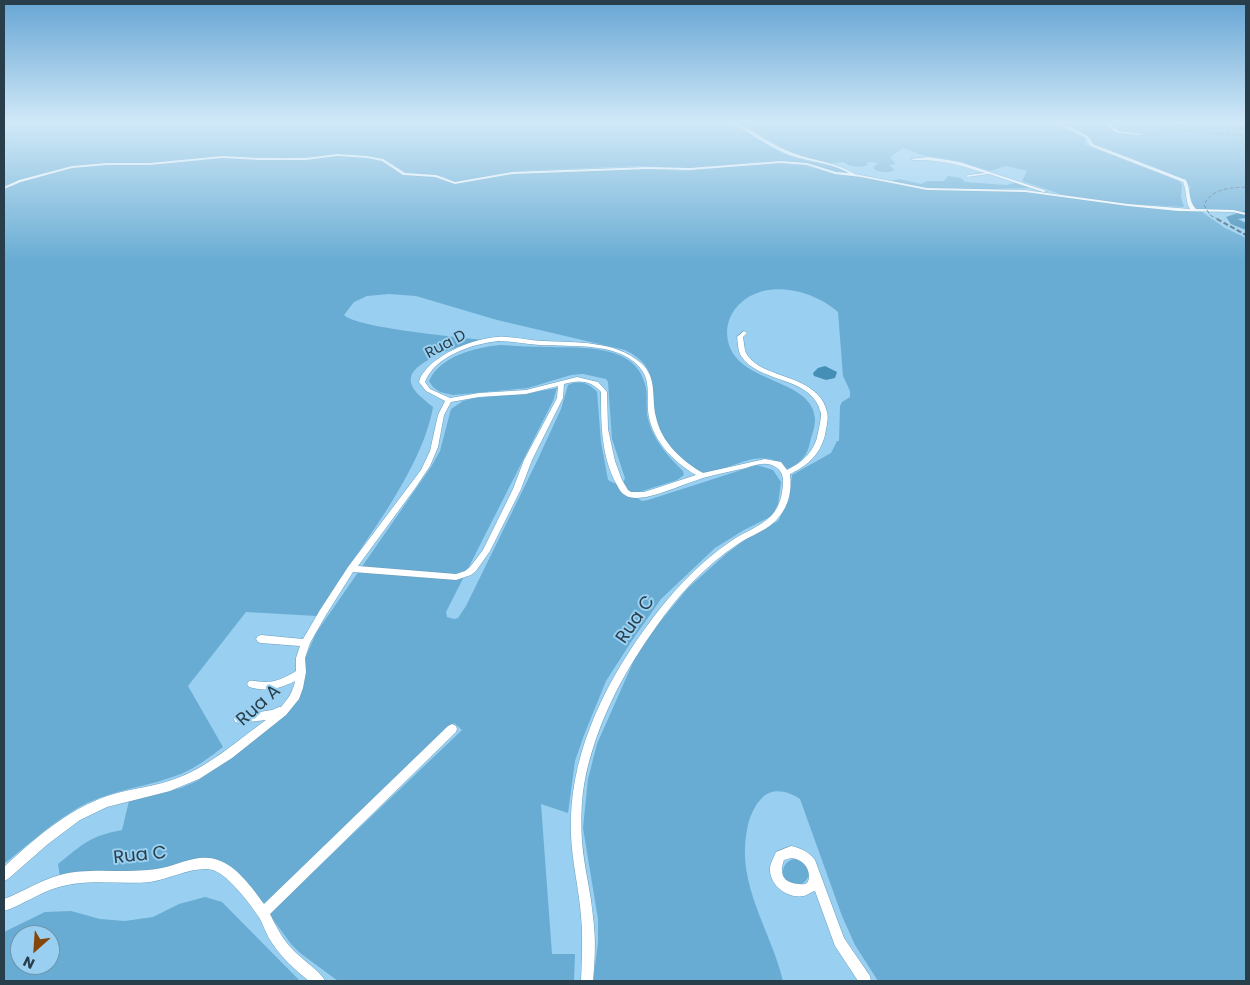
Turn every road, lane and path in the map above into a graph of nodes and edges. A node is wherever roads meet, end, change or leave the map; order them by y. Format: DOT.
graph roads {
  1 [pos="65,169"];
  2 [pos="397,169"];
  3 [pos="622,169"];
  4 [pos="665,169"];
  5 [pos="695,169"];
  6 [pos="821,169"];
  7 [pos="842,169"];
  8 [pos="979,169"];
  9 [pos="1152,169"];
  10 [pos="987,174"];
  11 [pos="854,175"];
  12 [pos="968,176"];
  13 [pos="4,188"];
  14 [pos="1061,196"];
  15 [pos="1194,210"];
  16 [pos="1246,214"];
  17 [pos="744,333"];
  18 [pos="561,384"];
  19 [pos="448,400"];
  20 [pos="786,474"];
  21 [pos="702,476"];
  22 [pos="352,569"];
  23 [pos="261,639"];
  24 [pos="305,644"];
  25 [pos="301,672"];
  26 [pos="252,684"];
  27 [pos="288,706"];
  28 [pos="239,719"];
  29 [pos="452,729"];
  30 [pos="815,874"];
  31 [pos="4,875"];
  32 [pos="4,905"];
  33 [pos="263,912"];
  34 [pos="319,981"];
  35 [pos="587,981"];
  36 [pos="865,981"];
  1 -- 13 [label="street"];
  2 -- 3 [label="street"];
  4 -- 5 [label="street"];
  6 -- 11 [label="street"];
  7 -- 11 [label="street"];
  8 -- 10 [label="street"];
  9 -- 15 [label="street"];
  10 -- 12 [label="street"];
  10 -- 14 [label="street"];
  11 -- 14 [label="street"];
  14 -- 15 [label="street"];
  15 -- 16 [label="street"];
  17 -- 20 [label="street"];
  18 -- 19 [label="street"];
  18 -- 21 [label="street"];
  18 -- 22 [label="street"];
  19 -- 21 [label="street, Rua D"];
  19 -- 22 [label="street, Rua A"];
  20 -- 21 [label="street"];
  20 -- 35 [label="street, Rua C"];
  22 -- 24 [label="street, Rua A"];
  23 -- 24 [label="street"];
  24 -- 25 [label="street, Rua A"];
  25 -- 26 [label="street"];
  25 -- 27 [label="street, Rua A"];
  27 -- 28 [label="street"];
  27 -- 31 [label="street, Rua A"];
  29 -- 33 [label="street"];
  30 -- 36 [label="street"];
  32 -- 33 [label="street, Rua C"];
  33 -- 34 [label="street, Rua C"];
}
